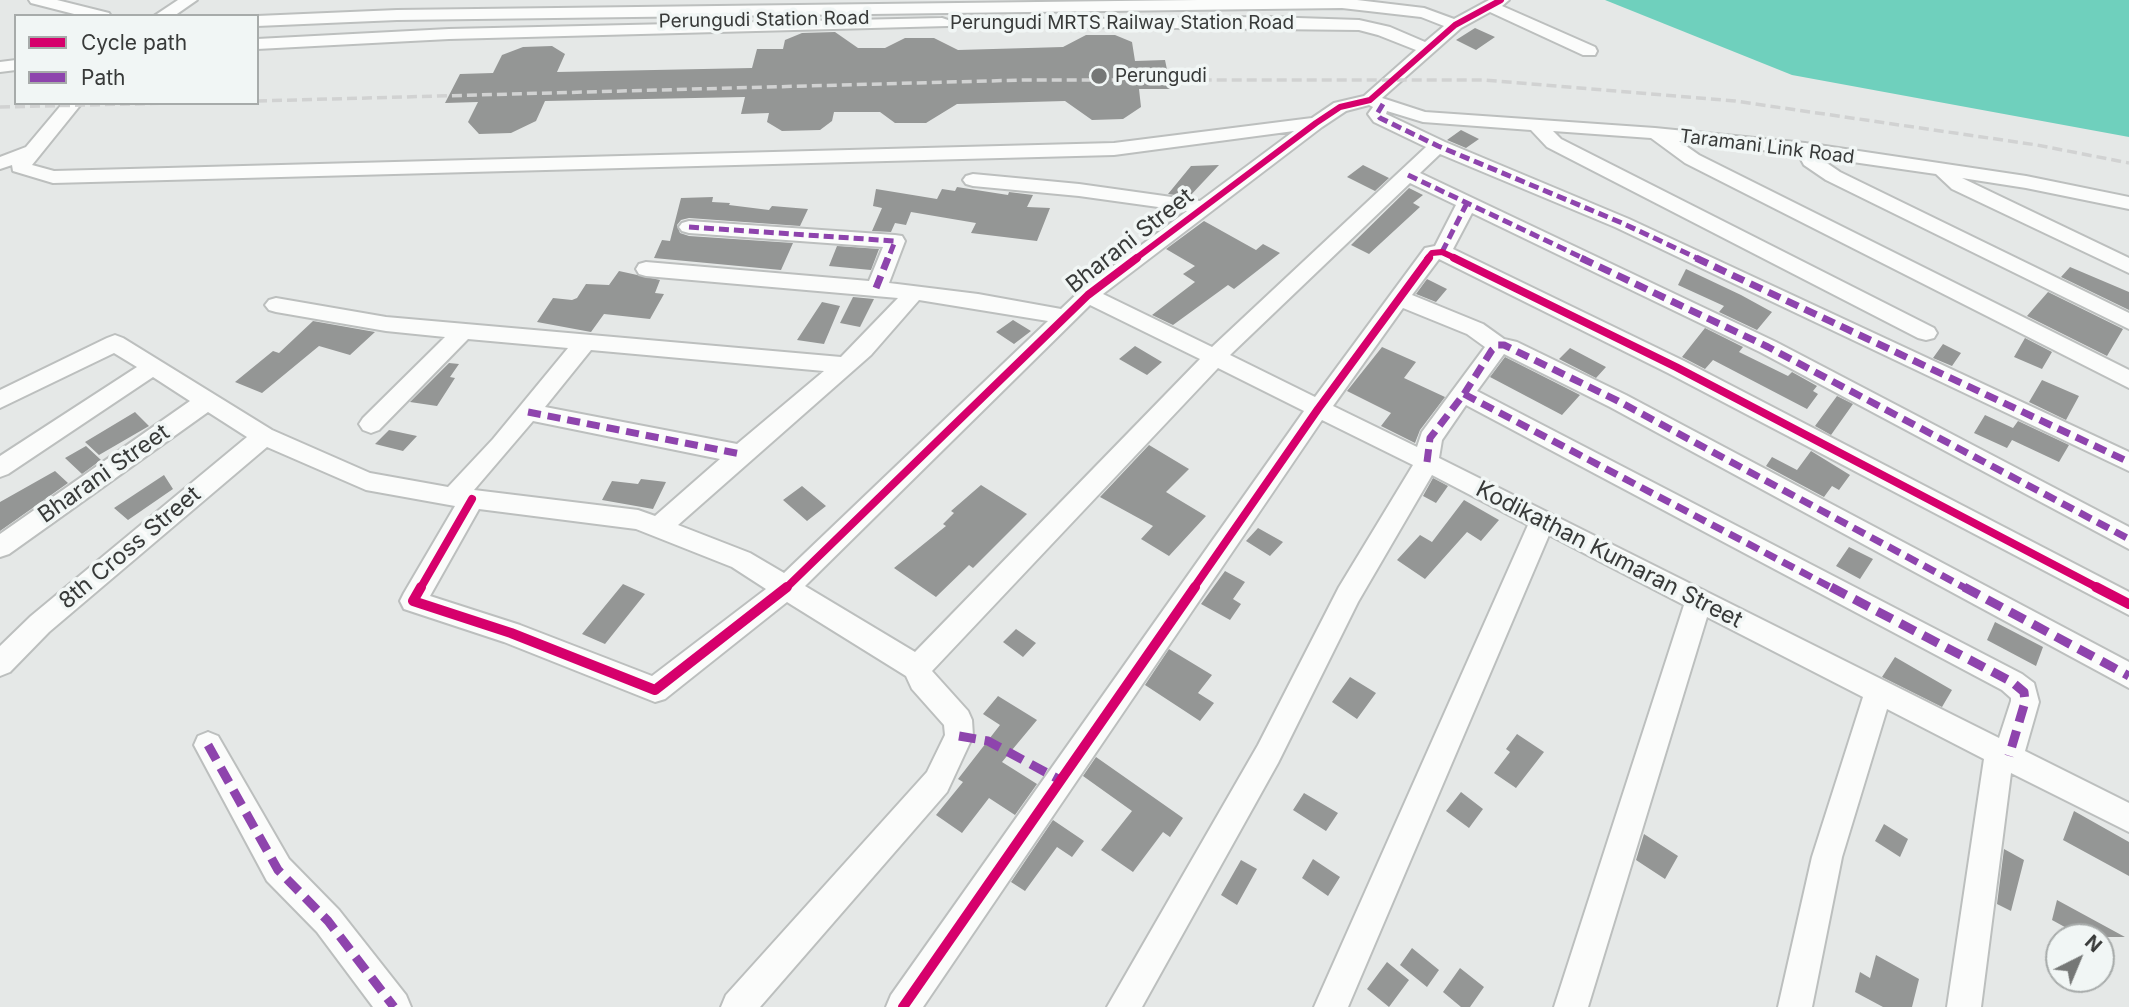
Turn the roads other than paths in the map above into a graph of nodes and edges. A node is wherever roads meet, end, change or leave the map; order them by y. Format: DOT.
graph roads {
  1 [pos="37,0"];
  2 [pos="189,0"];
  3 [pos="426,0"];
  4 [pos="1375,3"];
  5 [pos="1495,3"];
  6 [pos="730,10"];
  7 [pos="95,14"];
  8 [pos="165,14"];
  9 [pos="397,15"];
  10 [pos="259,21"];
  11 [pos="813,22"];
  12 [pos="1455,25"];
  13 [pos="259,33"];
  14 [pos="259,44"];
  15 [pos="1427,48"];
  16 [pos="1588,51"];
  17 [pos="1385,104"];
  18 [pos="71,105"];
  19 [pos="1316,123"];
  20 [pos="1537,126"];
  21 [pos="1656,133"];
  22 [pos="1438,146"];
  23 [pos="1805,149"];
  24 [pos="34,151"];
  25 [pos="0,163"];
  26 [pos="1941,171"];
  27 [pos="1408,175"];
  28 [pos="973,180"];
  29 [pos="2129,192"];
  30 [pos="1467,203"];
  31 [pos="2129,203"];
  32 [pos="1203,207"];
  33 [pos="690,227"];
  34 [pos="1443,252"];
  35 [pos="2129,266"];
  36 [pos="646,269"];
  37 [pos="876,288"];
  38 [pos="914,293"];
  39 [pos="1088,295"];
  40 [pos="1399,298"];
  41 [pos="276,305"];
  42 [pos="1065,317"];
  43 [pos="2129,322"];
  44 [pos="463,331"];
  45 [pos="1926,333"];
  46 [pos="587,340"];
  47 [pos="1498,345"];
  48 [pos="1216,358"];
  49 [pos="846,365"];
  50 [pos="153,366"];
  51 [pos="2129,380"];
  52 [pos="1464,394"];
  53 [pos="0,400"];
  54 [pos="208,400"];
  55 [pos="1318,409"];
  56 [pos="528,412"];
  57 [pos="372,424"];
  58 [pos="264,436"];
  59 [pos="741,454"];
  60 [pos="1427,462"];
  61 [pos="2129,462"];
  62 [pos="0,468"];
  63 [pos="463,498"];
  64 [pos="1542,522"];
  65 [pos="659,528"];
  66 [pos="2129,539"];
  67 [pos="0,547"];
  68 [pos="786,588"];
  69 [pos="1699,600"];
  70 [pos="2129,604"];
  71 [pos="0,664"];
  72 [pos="917,668"];
  73 [pos="2129,676"];
  74 [pos="1878,692"];
  75 [pos="208,746"];
  76 [pos="2004,755"];
  77 [pos="2129,818"];
  78 [pos="394,1007"];
  79 [pos="738,1007"];
  80 [pos="903,1007"];
  81 [pos="1124,1007"];
  82 [pos="1331,1007"];
  83 [pos="1571,1007"];
  84 [pos="1795,1007"];
  85 [pos="1964,1007"];
  1 -- 7 [label="street"];
  2 -- 8 [label="street"];
  3 -- 9 [label="street"];
  4 -- 6 [label="street, Perungudi Station Road"];
  4 -- 12 [label="street, Perungudi Station Road"];
  5 -- 12 [label="street, Bharani Street"];
  5 -- 16 [label="street"];
  6 -- 9 [label="street, Perungudi Station Road"];
  6 -- 11 [label="street, Perungudi Station Road"];
  6 -- 13 [label="street, Perungudi Station Road"];
  9 -- 10 [label="street, Perungudi Station Road"];
  11 -- 12 [label="street, Perungudi Station Road"];
  11 -- 14 [label="street"];
  11 -- 15 [label="street, Perungudi MRTS Railway Station Road"];
  12 -- 15 [label="street, Bharani Street"];
  15 -- 17 [label="street, Bharani Street"];
  17 -- 19 [label="street, Bharani Street"];
  17 -- 20 [label="street, Taramani Link Road"];
  17 -- 22 [label="street"];
  17 -- 29 [label="street, Taramani Link Road"];
  18 -- 24 [label="street"];
  19 -- 24 [label="street"];
  19 -- 32 [label="street, Bharani Street"];
  20 -- 21 [label="street, Taramani Link Road"];
  20 -- 45 [label="street"];
  21 -- 23 [label="street, Taramani Link Road"];
  21 -- 51 [label="street"];
  22 -- 27 [label="street"];
  22 -- 61 [label="street"];
  23 -- 26 [label="street, Taramani Link Road"];
  23 -- 43 [label="street"];
  24 -- 25 [label="street"];
  26 -- 31 [label="street, Taramani Link Road"];
  26 -- 35 [label="street"];
  27 -- 30 [label="street"];
  27 -- 48 [label="street"];
  28 -- 32 [label="street"];
  30 -- 34 [label="street"];
  30 -- 66 [label="street"];
  32 -- 39 [label="street, Bharani Street"];
  33 -- 37 [label="street"];
  34 -- 40 [label="street"];
  34 -- 70 [label="street"];
  36 -- 37 [label="street"];
  37 -- 38 [label="street"];
  38 -- 42 [label="street"];
  38 -- 49 [label="street"];
  39 -- 42 [label="street, Bharani Street"];
  39 -- 48 [label="street, Kodikathan Kumaran Street"];
  40 -- 47 [label="street"];
  40 -- 55 [label="street"];
  41 -- 44 [label="street"];
  42 -- 68 [label="street, Bharani Street"];
  44 -- 46 [label="street"];
  44 -- 57 [label="street"];
  46 -- 49 [label="street"];
  46 -- 56 [label="street"];
  47 -- 52 [label="street"];
  47 -- 73 [label="street"];
  48 -- 55 [label="street, Kodikathan Kumaran Street"];
  48 -- 72 [label="street"];
  49 -- 59 [label="street"];
  50 -- 53 [label="street"];
  50 -- 54 [label="street"];
  50 -- 62 [label="street"];
  52 -- 60 [label="street"];
  52 -- 76 [label="street"];
  54 -- 58 [label="street"];
  54 -- 67 [label="street, Bharani Street"];
  55 -- 60 [label="street, Kodikathan Kumaran Street"];
  55 -- 80 [label="street"];
  56 -- 59 [label="street"];
  56 -- 63 [label="street"];
  58 -- 63 [label="street"];
  58 -- 71 [label="street, 8th Cross Street"];
  59 -- 65 [label="street"];
  60 -- 64 [label="street, Kodikathan Kumaran Street"];
  60 -- 81 [label="street"];
  63 -- 65 [label="street"];
  63 -- 68 [label="street, Bharani Street"];
  64 -- 69 [label="street, Kodikathan Kumaran Street"];
  64 -- 82 [label="street"];
  65 -- 68 [label="street"];
  68 -- 72 [label="street"];
  69 -- 74 [label="street, Kodikathan Kumaran Street"];
  69 -- 83 [label="street"];
  72 -- 79 [label="street"];
  74 -- 76 [label="street, Kodikathan Kumaran Street"];
  74 -- 84 [label="street"];
  75 -- 78 [label="street"];
  76 -- 77 [label="street, Kodikathan Kumaran Street"];
  76 -- 85 [label="street"];
}
